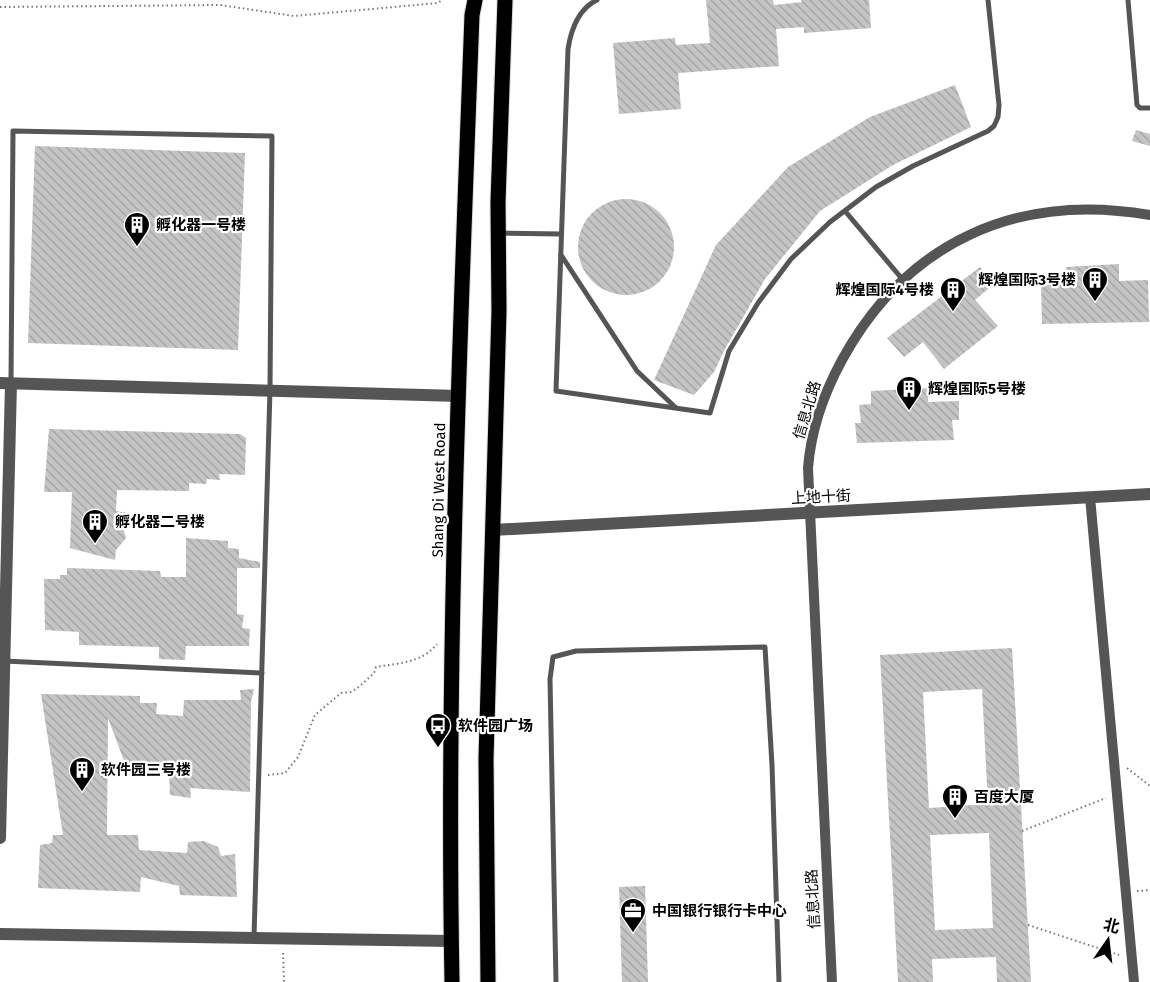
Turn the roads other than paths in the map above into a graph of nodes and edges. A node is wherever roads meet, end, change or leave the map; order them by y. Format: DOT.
graph roads {
  1 [pos="475,0"];
  2 [pos="505,0"];
  3 [pos="597,0"];
  4 [pos="988,0"];
  5 [pos="1128,0"];
  6 [pos="1150,108"];
  7 [pos="845,211"];
  8 [pos="1150,215"];
  9 [pos="498,233"];
  10 [pos="561,234"];
  11 [pos="560,255"];
  12 [pos="903,280"];
  13 [pos="5,383"];
  14 [pos="270,390"];
  15 [pos="459,396"];
  16 [pos="676,409"];
  17 [pos="1150,494"];
  18 [pos="1090,497"];
  19 [pos="809,513"];
  20 [pos="493,530"];
  21 [pos="4,661"];
  22 [pos="262,673"];
  23 [pos="0,838"];
  24 [pos="0,933"];
  25 [pos="254,937"];
  26 [pos="452,941"];
  27 [pos="452,982"];
  28 [pos="488,982"];
  29 [pos="556,982"];
  30 [pos="779,982"];
  31 [pos="832,982"];
  32 [pos="1134,982"];
  1 -- 15 [label="main road, Shang Di West Road"];
  2 -- 9 [label="main road"];
  3 -- 10 [label="lane"];
  4 -- 7 [label="lane"];
  5 -- 6 [label="lane"];
  7 -- 12 [label="lane"];
  7 -- 16 [label="lane"];
  8 -- 12 [label="street, 信息北路"];
  9 -- 10 [label="lane"];
  9 -- 20 [label="main road"];
  10 -- 11 [label="lane"];
  11 -- 16 [label="lane"];
  11 -- 16 [label="lane"];
  12 -- 19 [label="street, 信息北路"];
  13 -- 14 [label="street"];
  13 -- 14 [label="lane"];
  13 -- 21 [label="street"];
  14 -- 15 [label="street"];
  14 -- 22 [label="lane"];
  15 -- 26 [label="main road, Shang Di West Road"];
  17 -- 18 [label="street, 上地十街"];
  18 -- 19 [label="street, 上地十街"];
  18 -- 32 [label="street"];
  19 -- 20 [label="street, 上地十街"];
  19 -- 31 [label="street, 信息北路"];
  20 -- 28 [label="main road"];
  21 -- 22 [label="lane"];
  21 -- 23 [label="street"];
  22 -- 25 [label="lane"];
  24 -- 25 [label="street"];
  25 -- 26 [label="street"];
  26 -- 27 [label="main road, Shang Di West Road"];
  29 -- 30 [label="lane"];
}
